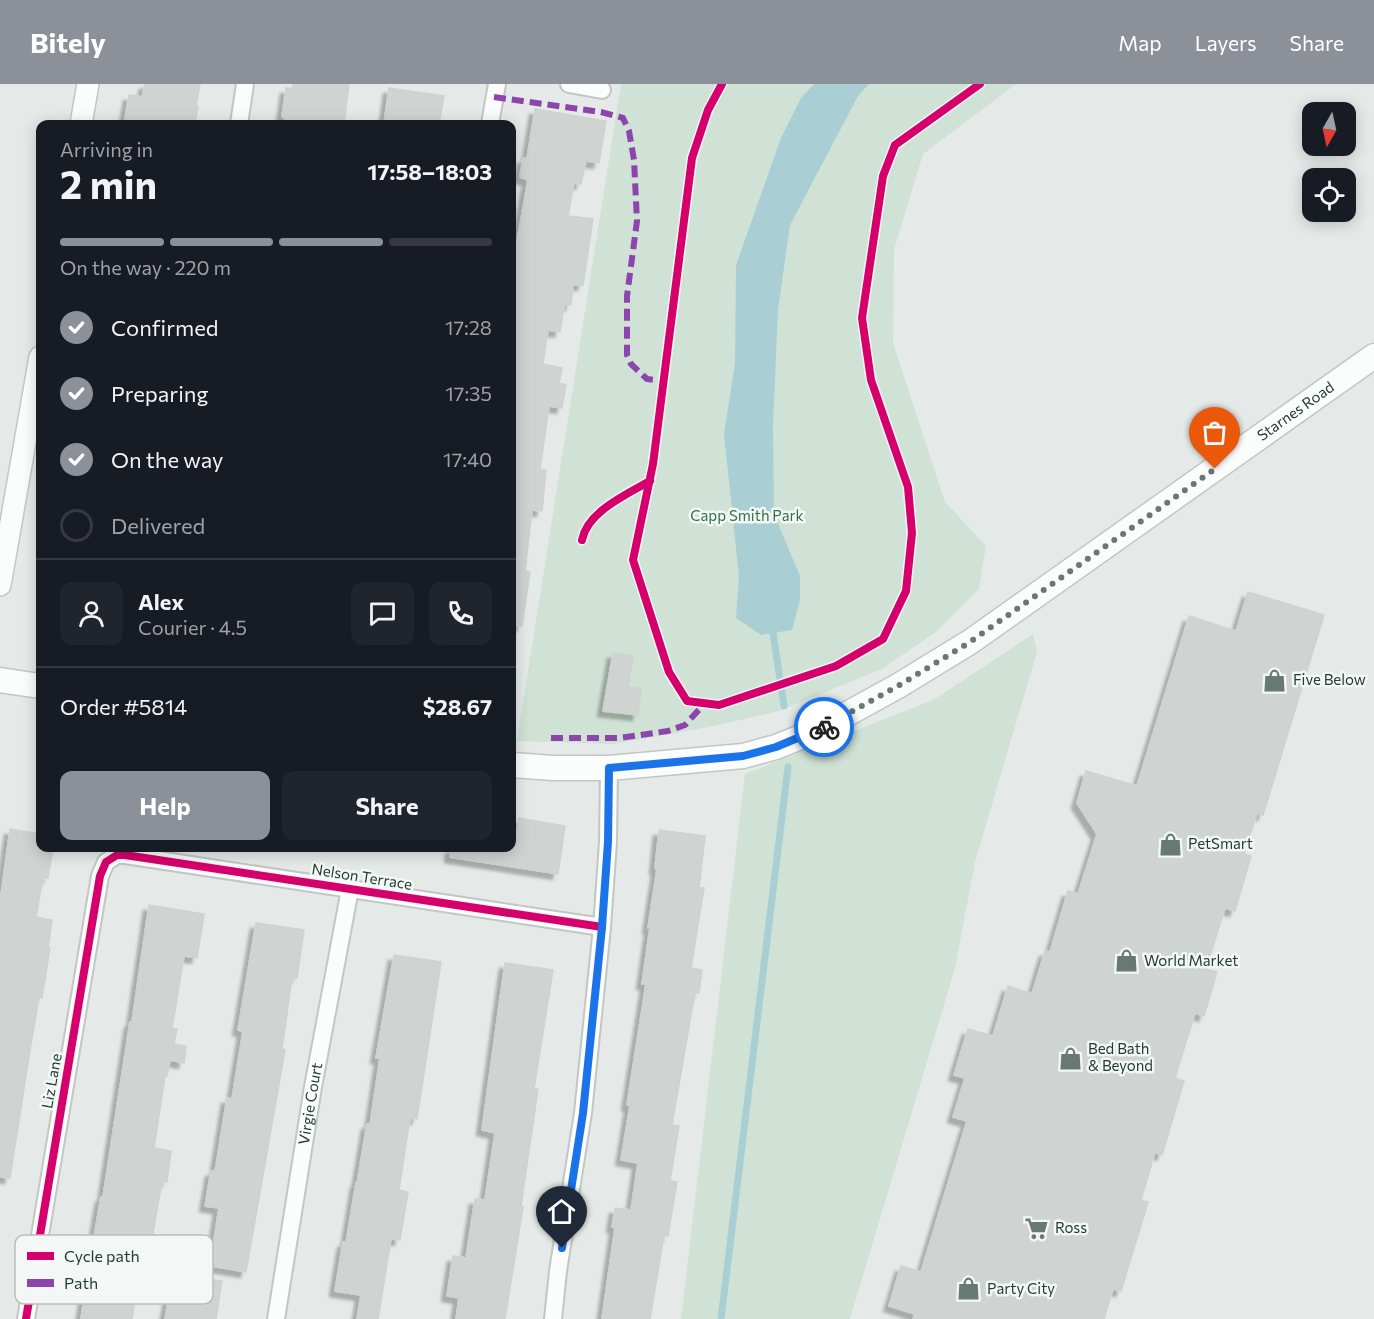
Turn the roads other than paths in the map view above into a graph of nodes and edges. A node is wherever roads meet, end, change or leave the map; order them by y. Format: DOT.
graph roads {
  1 [pos="88,84"];
  2 [pos="245,84"];
  3 [pos="497,84"];
  4 [pos="569,84"];
  5 [pos="602,90"];
  6 [pos="82,120"];
  7 [pos="240,120"];
  8 [pos="491,120"];
  9 [pos="1374,356"];
  10 [pos="36,380"];
  11 [pos="0,585"];
  12 [pos="0,680"];
  13 [pos="36,685"];
  14 [pos="516,765"];
  15 [pos="609,768"];
  16 [pos="117,855"];
  17 [pos="350,889"];
  18 [pos="602,927"];
  19 [pos="40,1235"];
  20 [pos="29,1304"];
  21 [pos="26,1319"];
  22 [pos="276,1319"];
  23 [pos="553,1319"];
  1 -- 6 [label="street"];
  2 -- 7 [label="street"];
  3 -- 8 [label="street"];
  4 -- 5 [label="street"];
  9 -- 15 [label="main road, Starnes Road"];
  10 -- 11 [label="street"];
  12 -- 13 [label="main road"];
  14 -- 15 [label="main road, Starnes Road"];
  15 -- 18 [label="street"];
  16 -- 17 [label="street, Nelson Terrace"];
  16 -- 19 [label="street, Liz Lane"];
  17 -- 18 [label="street, Nelson Terrace"];
  17 -- 22 [label="street, Virgie Court"];
  18 -- 23 [label="street"];
  20 -- 21 [label="street, Liz Lane"];
}
